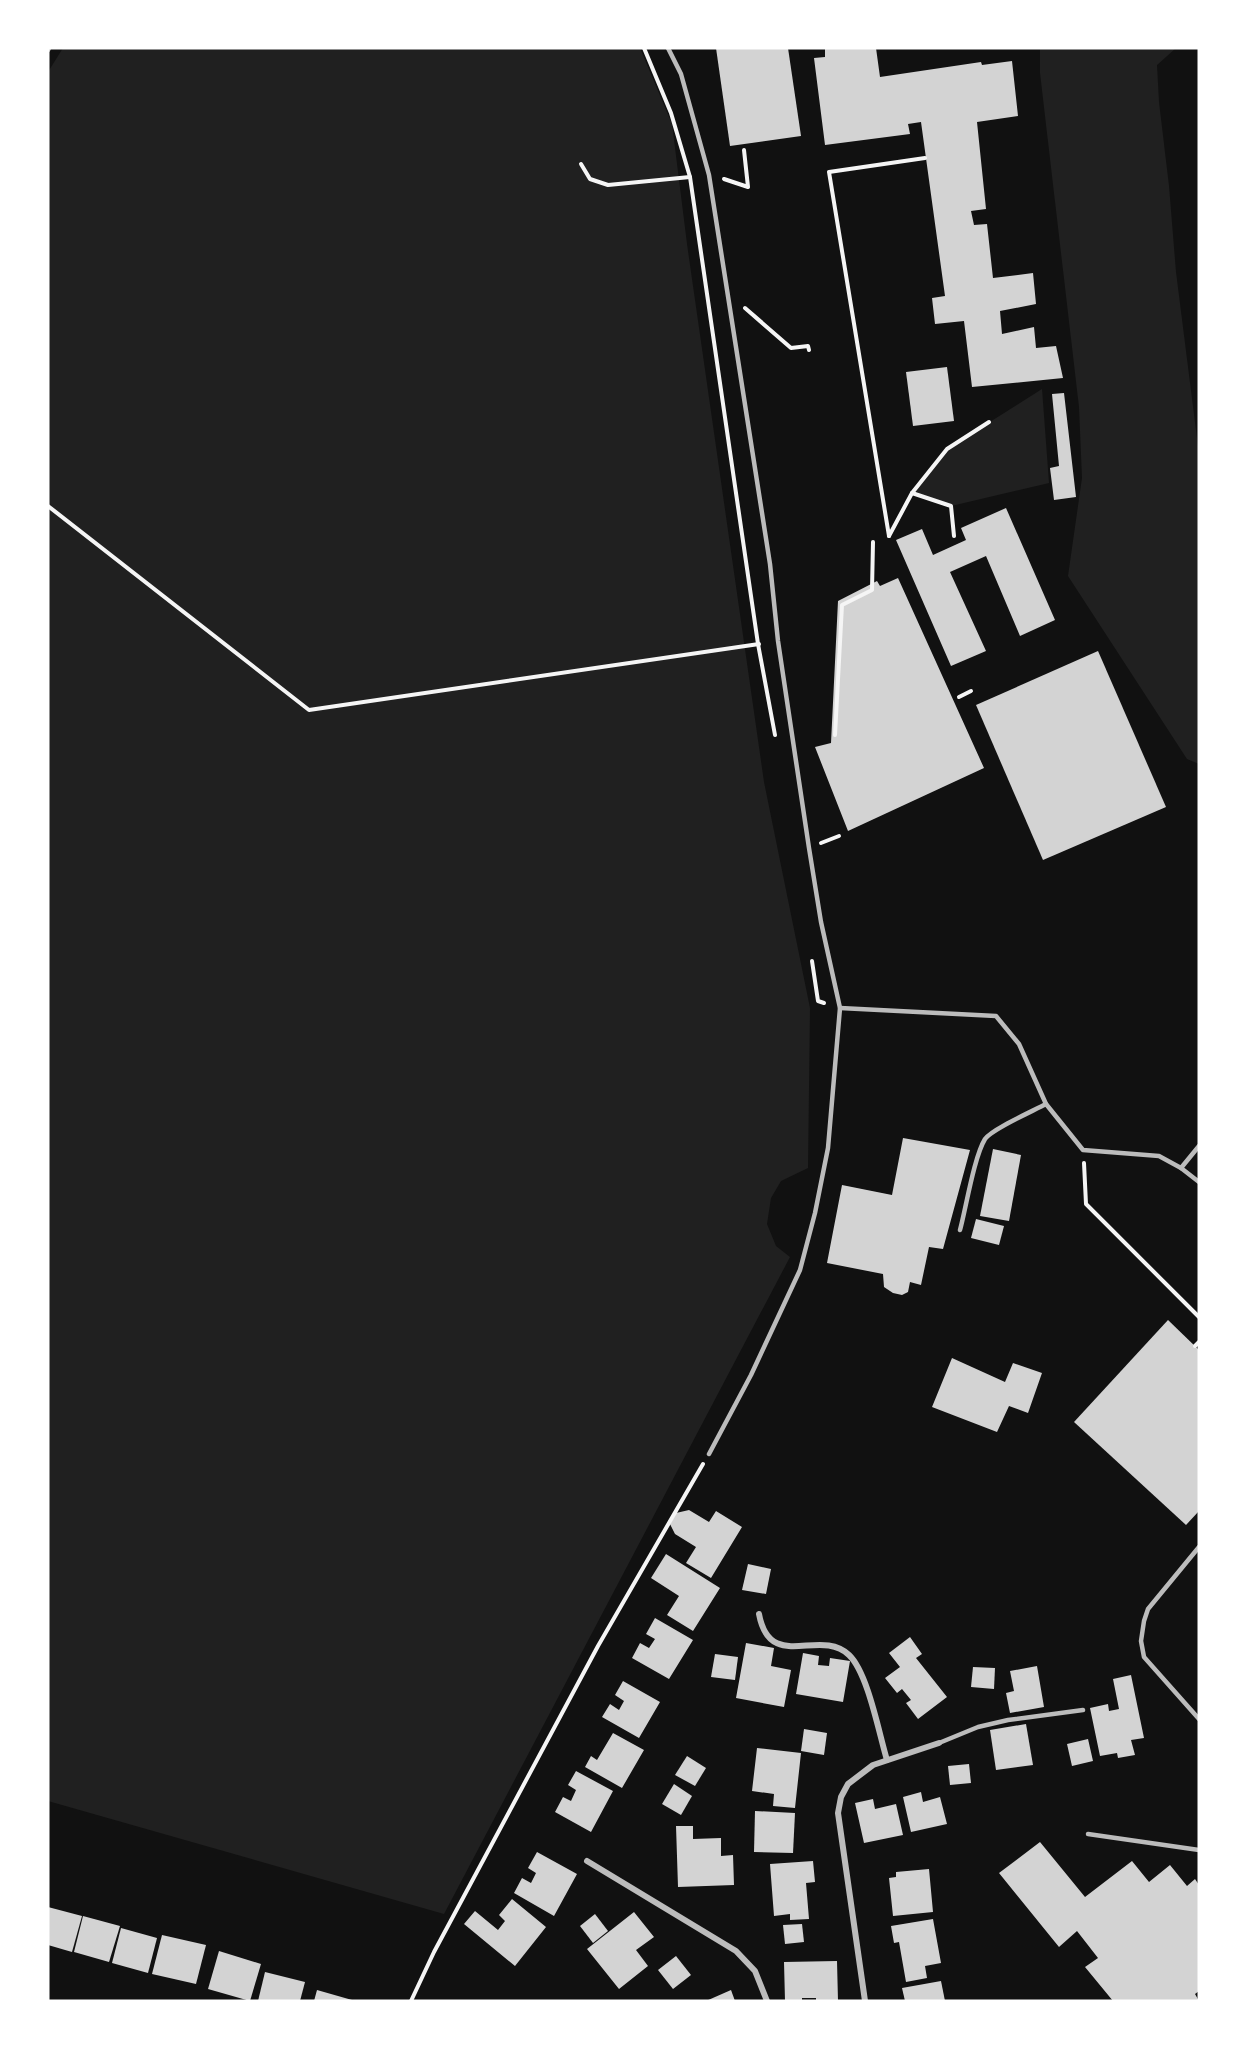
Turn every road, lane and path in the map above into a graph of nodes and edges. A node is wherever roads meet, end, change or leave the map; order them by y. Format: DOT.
graph roads {
  1 [pos="644,48"];
  2 [pos="668,48"];
  3 [pos="744,150"];
  4 [pos="925,158"];
  5 [pos="581,164"];
  6 [pos="709,175"];
  7 [pos="690,177"];
  8 [pos="728,293"];
  9 [pos="809,350"];
  10 [pos="989,422"];
  11 [pos="912,492"];
  12 [pos="48,506"];
  13 [pos="954,536"];
  14 [pos="873,542"];
  15 [pos="778,641"];
  16 [pos="758,644"];
  17 [pos="971,691"];
  18 [pos="959,697"];
  19 [pos="835,735"];
  20 [pos="776,743"];
  21 [pos="812,956"];
  22 [pos="840,1008"];
  23 [pos="1046,1104"];
  24 [pos="1199,1146"];
  25 [pos="1083,1150"];
  26 [pos="1181,1167"];
  27 [pos="1199,1182"];
  28 [pos="960,1230"];
  29 [pos="1199,1317"];
  30 [pos="1199,1342"];
  31 [pos="1195,1346"];
  32 [pos="709,1454"];
  33 [pos="1199,1547"];
  34 [pos="759,1614"];
  35 [pos="1083,1710"];
  36 [pos="1199,1719"];
  37 [pos="939,1743"];
  38 [pos="887,1760"];
  39 [pos="1088,1834"];
  40 [pos="1199,1850"];
  41 [pos="587,1861"];
  42 [pos="411,2001"];
  43 [pos="767,2001"];
  44 [pos="865,2001"];
  1 -- 7 [label="path"];
  2 -- 6 [label="lane"];
  3 -- 6 [label="path"];
  4 -- 11 [label="path"];
  5 -- 7 [label="path"];
  6 -- 7 [label="path"];
  6 -- 8 [label="lane"];
  7 -- 16 [label="path"];
  8 -- 9 [label="path"];
  8 -- 15 [label="lane"];
  10 -- 11 [label="path"];
  11 -- 13 [label="path"];
  12 -- 16 [label="path"];
  14 -- 19 [label="path"];
  15 -- 16 [label="path"];
  15 -- 22 [label="lane"];
  16 -- 20 [label="path"];
  17 -- 18 [label="path"];
  21 -- 22 [label="path"];
  22 -- 23 [label="lane"];
  22 -- 32 [label="lane"];
  23 -- 25 [label="lane"];
  23 -- 28 [label="lane"];
  24 -- 26 [label="lane"];
  25 -- 26 [label="lane"];
  25 -- 29 [label="path"];
  26 -- 27 [label="lane"];
  30 -- 31 [label="path"];
  32 -- 42 [label="path"];
  33 -- 36 [label="lane"];
  34 -- 38 [label="street"];
  35 -- 37 [label="lane"];
  37 -- 38 [label="street"];
  38 -- 44 [label="street"];
  39 -- 40 [label="lane"];
  41 -- 43 [label="street"];
}
